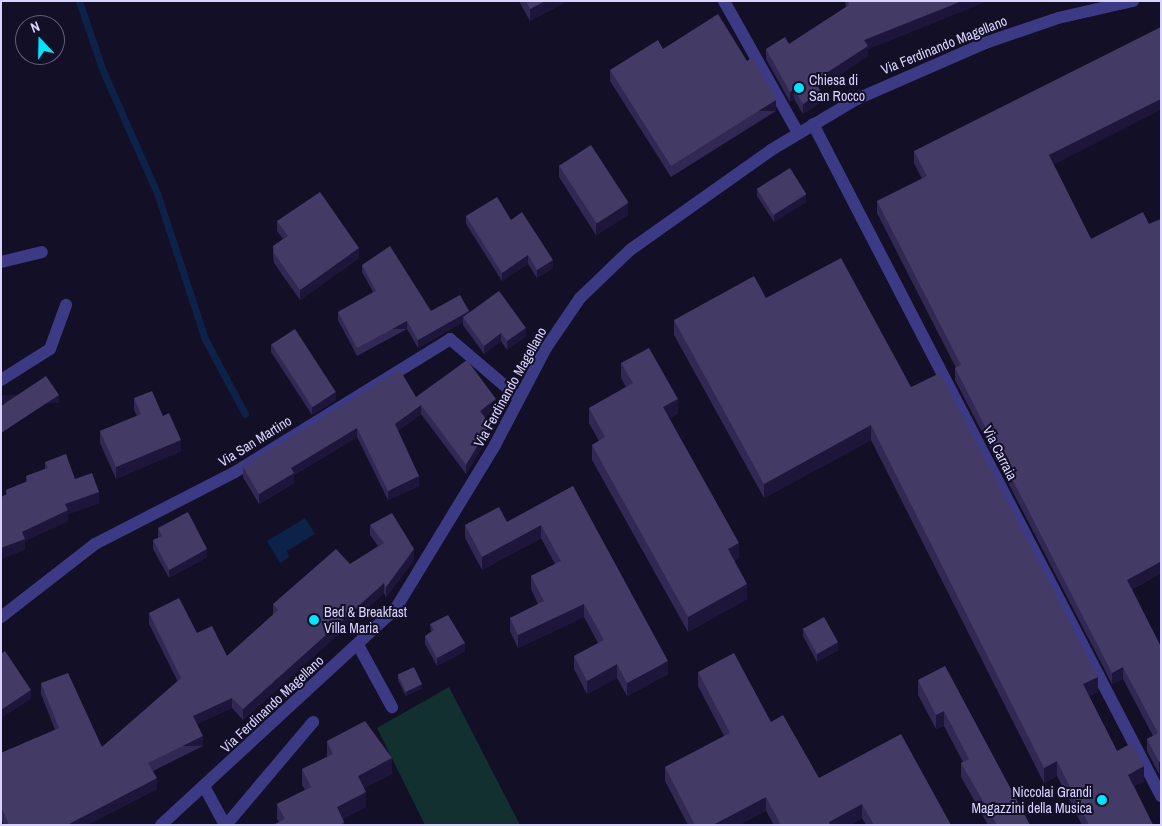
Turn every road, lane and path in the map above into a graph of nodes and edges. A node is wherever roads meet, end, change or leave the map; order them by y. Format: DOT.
graph roads {
  1 [pos="724,1"];
  2 [pos="1134,1"];
  3 [pos="813,124"];
  4 [pos="798,133"];
  5 [pos="42,252"];
  6 [pos="1,262"];
  7 [pos="66,305"];
  8 [pos="1,380"];
  9 [pos="519,398"];
  10 [pos="1,618"];
  11 [pos="358,645"];
  12 [pos="392,707"];
  13 [pos="313,722"];
  14 [pos="205,788"];
  15 [pos="1161,796"];
  16 [pos="161,825"];
  17 [pos="225,825"];
  1 -- 4 [label="street"];
  2 -- 3 [label="street, Via Ferdinando Magellano"];
  3 -- 4 [label="street, Via Ferdinando Magellano"];
  3 -- 15 [label="street, Via Carraia"];
  4 -- 9 [label="street, Via Ferdinando Magellano"];
  5 -- 6 [label="street"];
  7 -- 8 [label="street"];
  9 -- 10 [label="street, Via San Martino"];
  9 -- 11 [label="street, Via Ferdinando Magellano"];
  11 -- 12 [label="street"];
  11 -- 14 [label="street, Via Ferdinando Magellano"];
  13 -- 17 [label="street"];
  14 -- 16 [label="street, Via Ferdinando Magellano"];
  14 -- 17 [label="street"];
}
